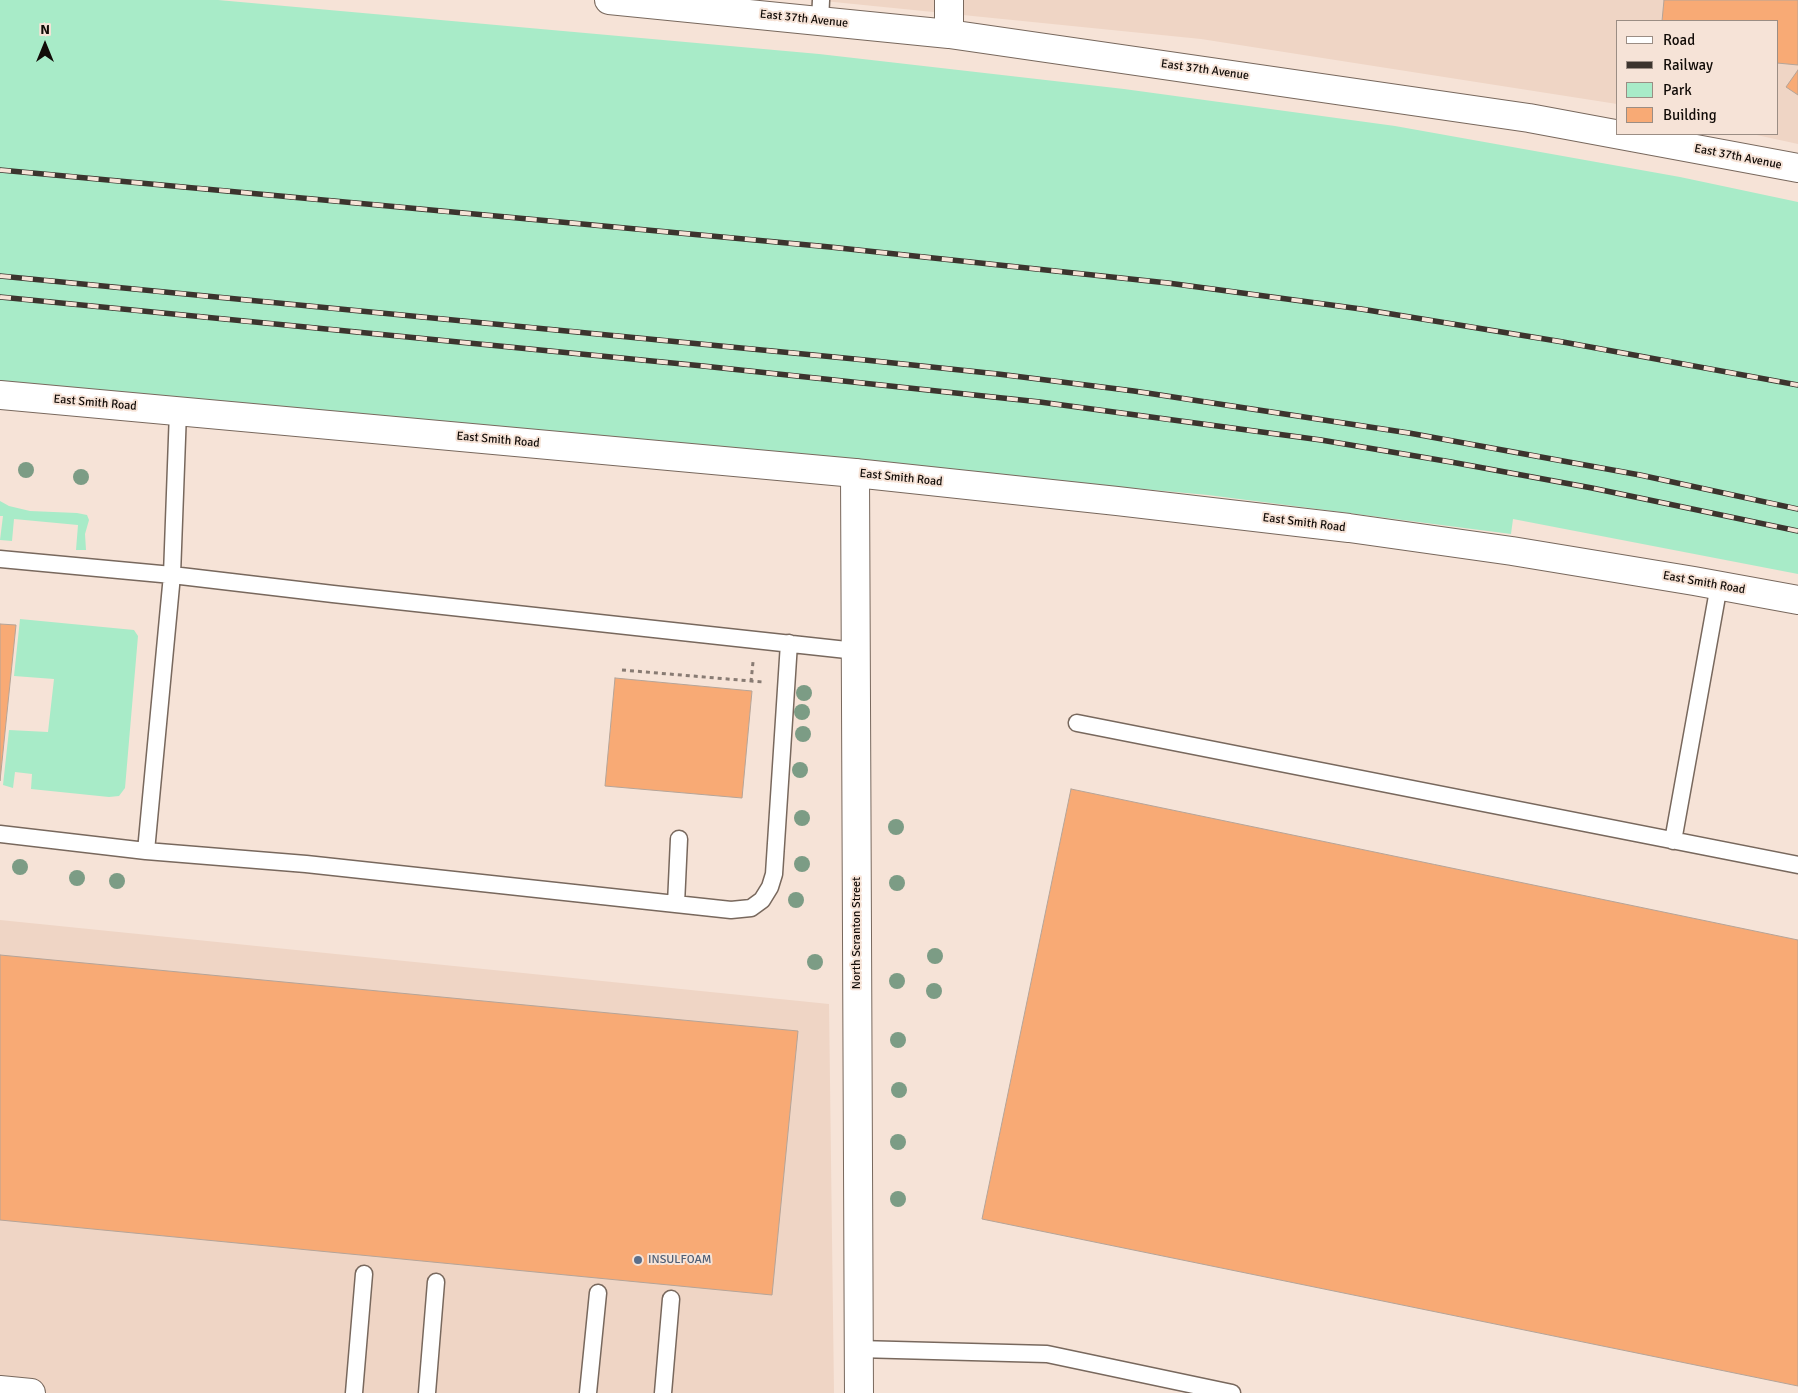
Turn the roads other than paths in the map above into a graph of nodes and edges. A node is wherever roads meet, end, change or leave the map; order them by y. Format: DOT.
graph roads {
  1 [pos="609,0"];
  2 [pos="949,0"];
  3 [pos="821,10"];
  4 [pos="949,34"];
  5 [pos="1616,134"];
  6 [pos="1620,135"];
  7 [pos="1798,168"];
  8 [pos="0,395"];
  9 [pos="178,411"];
  10 [pos="855,473"];
  11 [pos="0,559"];
  12 [pos="172,575"];
  13 [pos="1720,585"];
  14 [pos="1798,600"];
  15 [pos="789,643"];
  16 [pos="856,651"];
  17 [pos="1077,723"];
  18 [pos="0,834"];
  19 [pos="679,839"];
  20 [pos="1673,841"];
  21 [pos="146,851"];
  22 [pos="1798,865"];
  23 [pos="676,904"];
  24 [pos="364,1274"];
  25 [pos="436,1282"];
  26 [pos="598,1293"];
  27 [pos="672,1300"];
  28 [pos="858,1350"];
  29 [pos="0,1390"];
  30 [pos="32,1393"];
  31 [pos="354,1393"];
  32 [pos="427,1393"];
  33 [pos="588,1393"];
  34 [pos="663,1393"];
  35 [pos="859,1393"];
  36 [pos="1232,1393"];
  1 -- 3 [label="street, East 37th Avenue"];
  2 -- 4 [label="street"];
  3 -- 4 [label="street, East 37th Avenue"];
  4 -- 5 [label="street, East 37th Avenue"];
  6 -- 7 [label="street, East 37th Avenue"];
  8 -- 9 [label="street, East Smith Road"];
  9 -- 10 [label="street, East Smith Road"];
  9 -- 12 [label="lane"];
  10 -- 13 [label="street, East Smith Road"];
  10 -- 16 [label="street, North Scranton Street"];
  11 -- 12 [label="lane"];
  12 -- 15 [label="lane"];
  12 -- 21 [label="lane"];
  13 -- 14 [label="street, East Smith Road"];
  13 -- 20 [label="lane"];
  15 -- 16 [label="lane"];
  15 -- 23 [label="lane"];
  16 -- 28 [label="street, North Scranton Street"];
  17 -- 20 [label="lane"];
  18 -- 21 [label="lane"];
  19 -- 23 [label="lane"];
  20 -- 22 [label="lane"];
  21 -- 23 [label="lane"];
  24 -- 31 [label="lane"];
  25 -- 32 [label="lane"];
  26 -- 33 [label="lane"];
  27 -- 34 [label="lane"];
  28 -- 35 [label="street, North Scranton Street"];
  28 -- 36 [label="lane"];
  29 -- 30 [label="street"];
}
